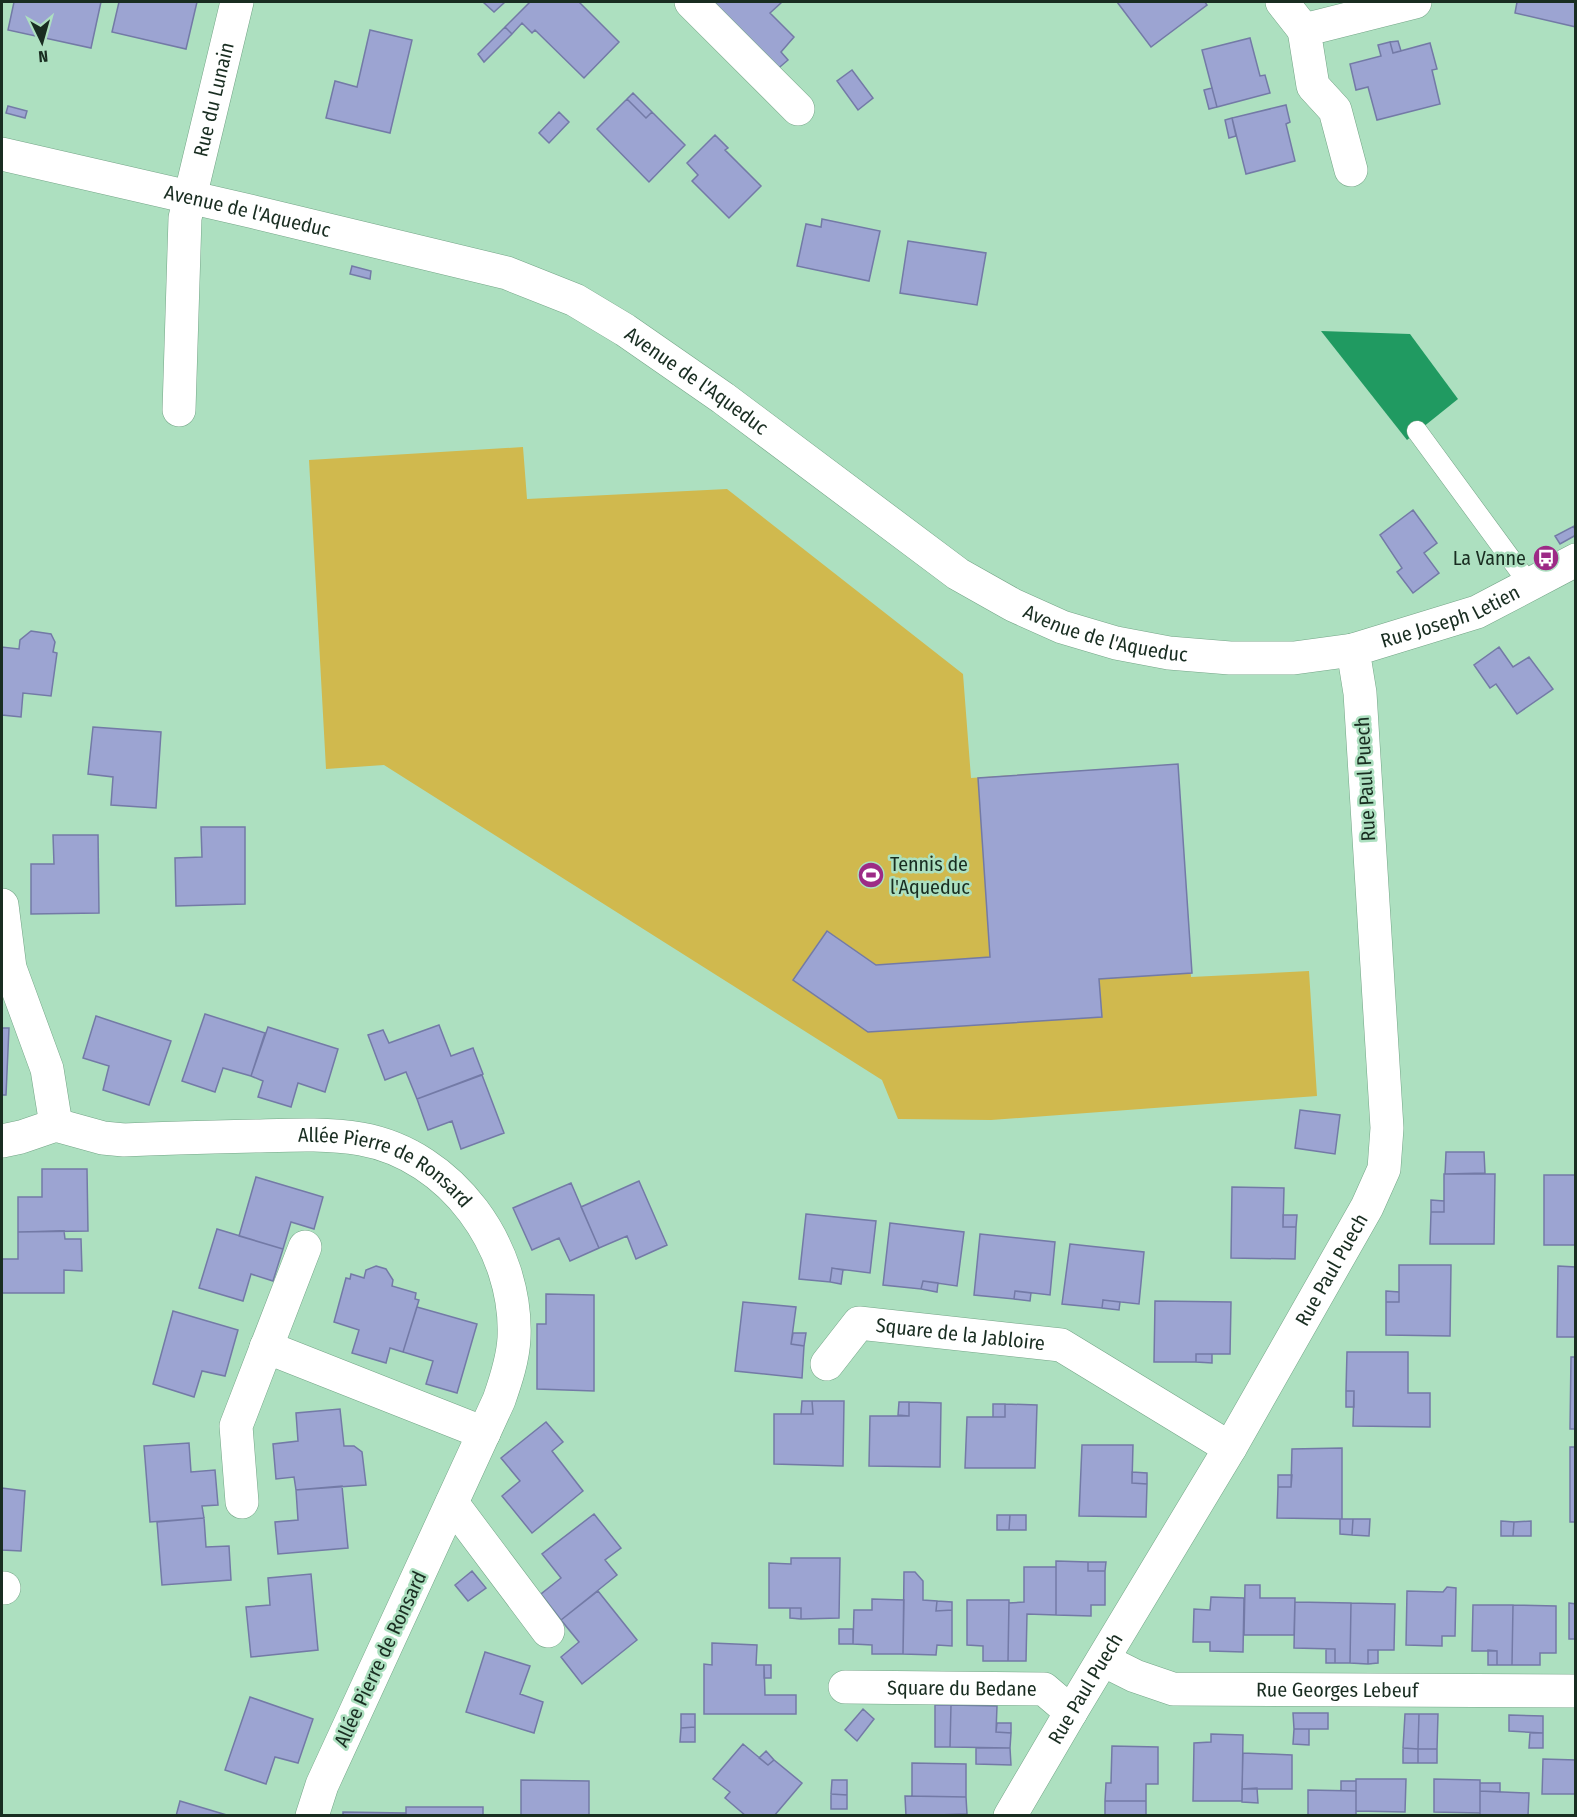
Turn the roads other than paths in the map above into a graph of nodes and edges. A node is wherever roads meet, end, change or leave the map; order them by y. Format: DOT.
graph roads {
  1 [pos="237,2"];
  2 [pos="691,2"];
  3 [pos="1282,2"];
  4 [pos="1415,2"];
  5 [pos="1304,30"];
  6 [pos="798,109"];
  7 [pos="2,154"];
  8 [pos="1350,170"];
  9 [pos="189,197"];
  10 [pos="179,410"];
  11 [pos="1417,431"];
  12 [pos="1575,561"];
  13 [pos="1530,585"];
  14 [pos="1353,650"];
  15 [pos="2,905"];
  16 [pos="56,1125"];
  17 [pos="2,1141"];
  18 [pos="305,1247"];
  19 [pos="266,1347"];
  20 [pos="827,1364"];
  21 [pos="484,1433"];
  22 [pos="1230,1448"];
  23 [pos="242,1502"];
  24 [pos="452,1503"];
  25 [pos="548,1631"];
  26 [pos="1103,1660"];
  27 [pos="845,1687"];
  28 [pos="1575,1691"];
  29 [pos="1071,1712"];
  30 [pos="312,1815"];
  31 [pos="1010,1815"];
  1 -- 9 [label="street, Rue du Lunain"];
  2 -- 6 [label="street"];
  3 -- 5 [label="street"];
  4 -- 5 [label="street"];
  5 -- 8 [label="street"];
  7 -- 9 [label="street, Avenue de l'Aqueduc"];
  9 -- 10 [label="street"];
  9 -- 14 [label="street, Avenue de l'Aqueduc"];
  11 -- 13 [label="lane"];
  12 -- 13 [label="street, Rue Joseph Letien"];
  13 -- 14 [label="street, Rue Joseph Letien"];
  14 -- 22 [label="street, Rue Paul Puech"];
  15 -- 16 [label="street"];
  16 -- 17 [label="street"];
  16 -- 21 [label="street, Allée Pierre de Ronsard"];
  18 -- 19 [label="street"];
  19 -- 21 [label="street"];
  19 -- 23 [label="street"];
  20 -- 22 [label="street, Square de la Jabloire"];
  21 -- 24 [label="street, Allée Pierre de Ronsard"];
  22 -- 26 [label="street, Rue Paul Puech"];
  24 -- 25 [label="street"];
  24 -- 30 [label="street, Allée Pierre de Ronsard"];
  26 -- 28 [label="street, Rue Georges Lebeuf"];
  26 -- 29 [label="street, Rue Paul Puech"];
  27 -- 29 [label="street, Square du Bedane"];
  29 -- 31 [label="street, Rue Paul Puech"];
}
